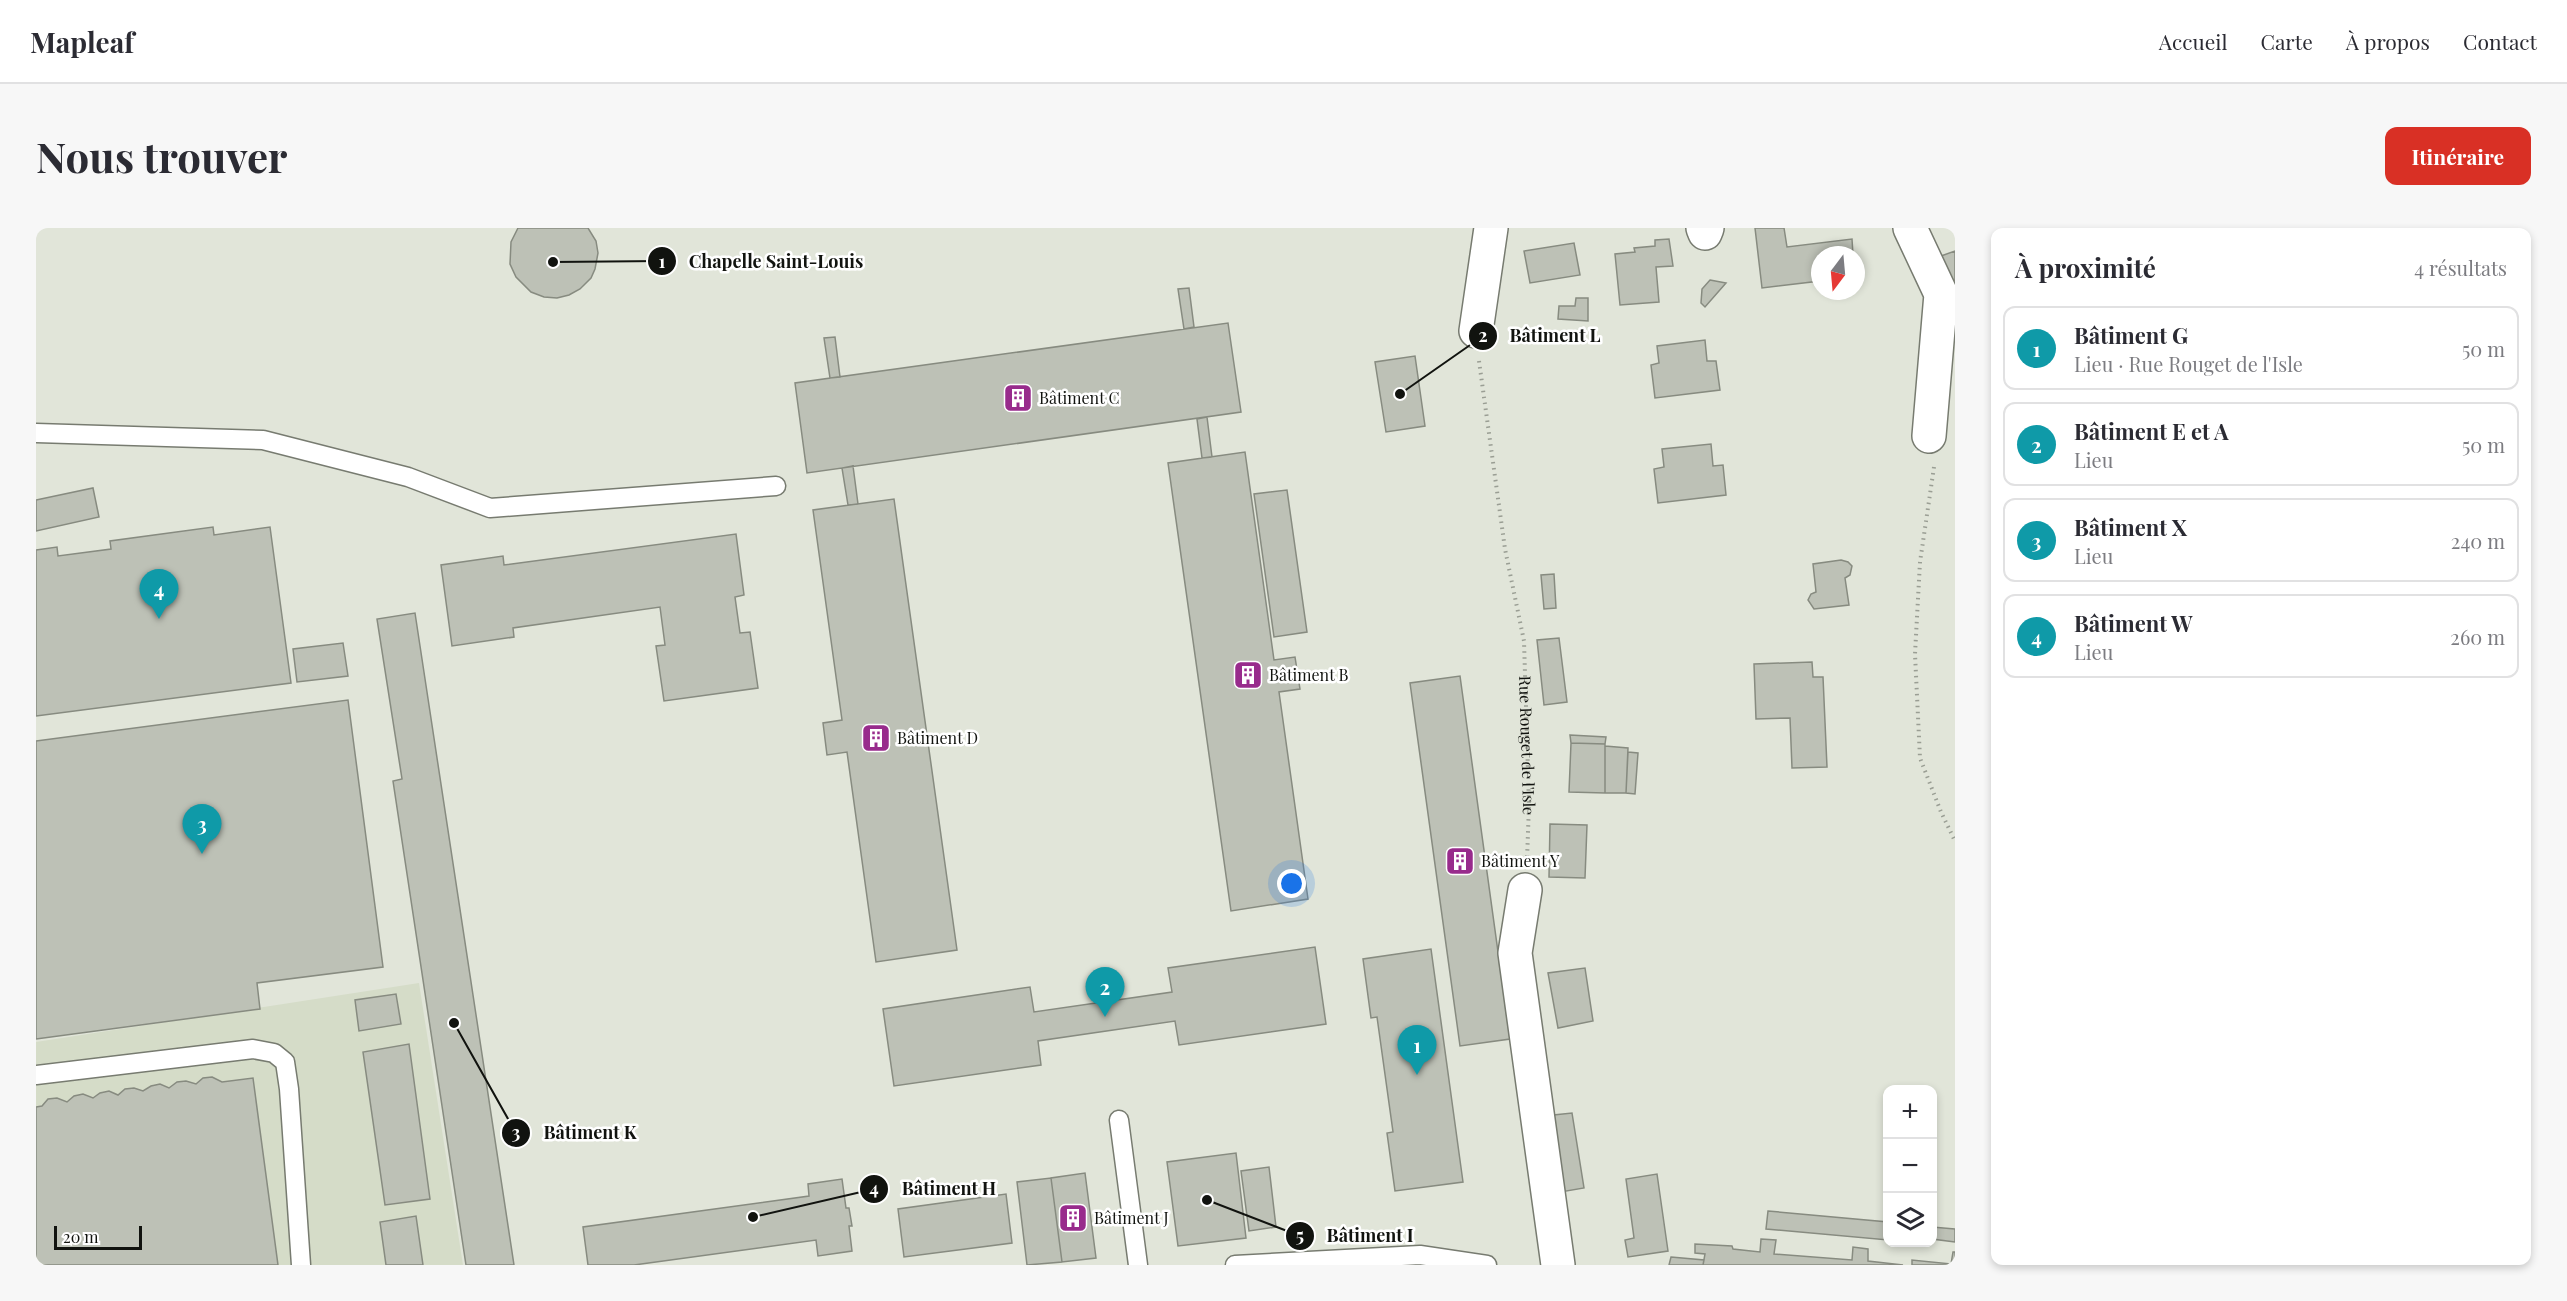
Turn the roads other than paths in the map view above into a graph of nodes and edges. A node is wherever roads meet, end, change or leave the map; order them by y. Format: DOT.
graph roads {
  1 [pos="1491,228"];
  2 [pos="1910,228"];
  3 [pos="1476,331"];
  4 [pos="36,434"];
  5 [pos="1929,436"];
  6 [pos="776,486"];
  7 [pos="1526,890"];
  8 [pos="36,1075"];
  9 [pos="1119,1120"];
  10 [pos="301,1265"];
  11 [pos="1138,1265"];
  12 [pos="1235,1265"];
  13 [pos="1487,1265"];
  14 [pos="1558,1265"];
  1 -- 3 [label="street"];
  2 -- 5 [label="street"];
  4 -- 6 [label="lane"];
  7 -- 14 [label="street"];
  8 -- 10 [label="lane"];
  9 -- 11 [label="lane"];
  12 -- 13 [label="lane"];
}
